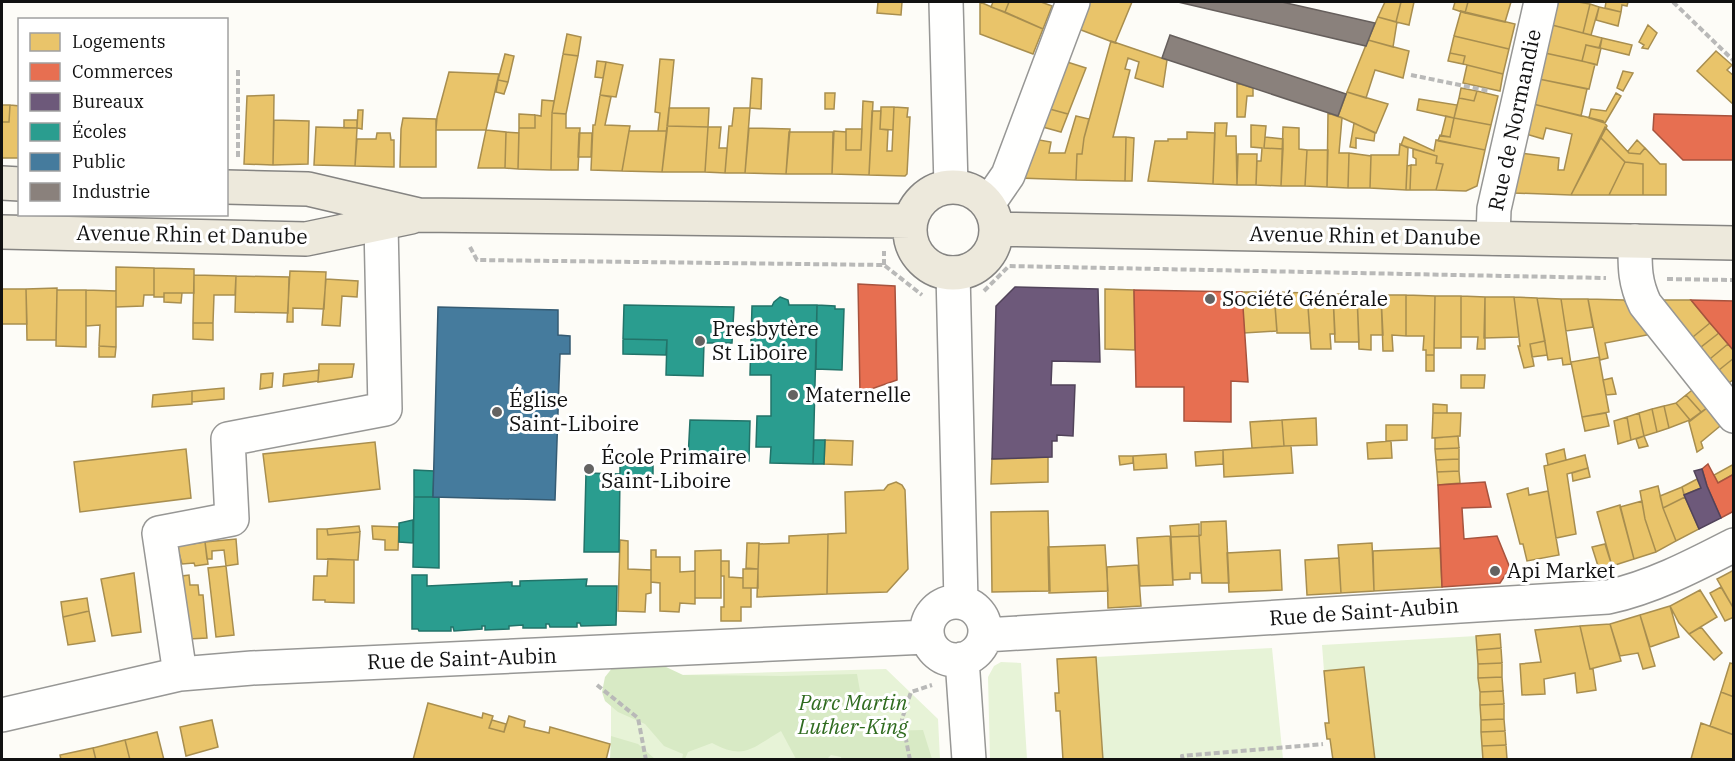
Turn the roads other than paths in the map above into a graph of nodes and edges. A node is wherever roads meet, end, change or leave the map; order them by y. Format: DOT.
graph roads {
  1 [pos="946,2"];
  2 [pos="1073,2"];
  3 [pos="1541,2"];
  4 [pos="2,183"];
  5 [pos="18,184"];
  6 [pos="951,186"];
  7 [pos="232,188"];
  8 [pos="419,215"];
  9 [pos="992,217"];
  10 [pos="911,221"];
  11 [pos="381,224"];
  12 [pos="2,232"];
  13 [pos="1493,238"];
  14 [pos="1635,241"];
  15 [pos="1734,243"];
  16 [pos="954,291"];
  17 [pos="1734,416"];
  18 [pos="1734,545"];
  19 [pos="960,596"];
  20 [pos="985,635"];
  21 [pos="927,637"];
  22 [pos="963,666"];
  23 [pos="180,674"];
  24 [pos="2,715"];
  25 [pos="969,759"];
  1 -- 6 [label="street"];
  2 -- 9 [label="street"];
  3 -- 13 [label="street, Rue de Normandie"];
  4 -- 5 [label="main road"];
  6 -- 9 [label="main road"];
  6 -- 10 [label="main road"];
  7 -- 8 [label="main road"];
  8 -- 10 [label="main road"];
  8 -- 11 [label="main road, Avenue Rhin et Danube"];
  9 -- 13 [label="main road, Avenue Rhin et Danube"];
  9 -- 16 [label="main road"];
  10 -- 16 [label="main road"];
  11 -- 12 [label="main road, Avenue Rhin et Danube"];
  11 -- 23 [label="street"];
  13 -- 14 [label="main road, Avenue Rhin et Danube"];
  14 -- 15 [label="main road, Avenue Rhin et Danube"];
  14 -- 17 [label="street"];
  16 -- 19 [label="street"];
  18 -- 20 [label="street, Rue de Saint-Aubin"];
  19 -- 20 [label="street"];
  19 -- 21 [label="street"];
  20 -- 22 [label="street"];
  21 -- 22 [label="street"];
  21 -- 23 [label="street, Rue de Saint-Aubin"];
  22 -- 25 [label="street"];
  23 -- 24 [label="street, Rue de Saint-Aubin"];
}
